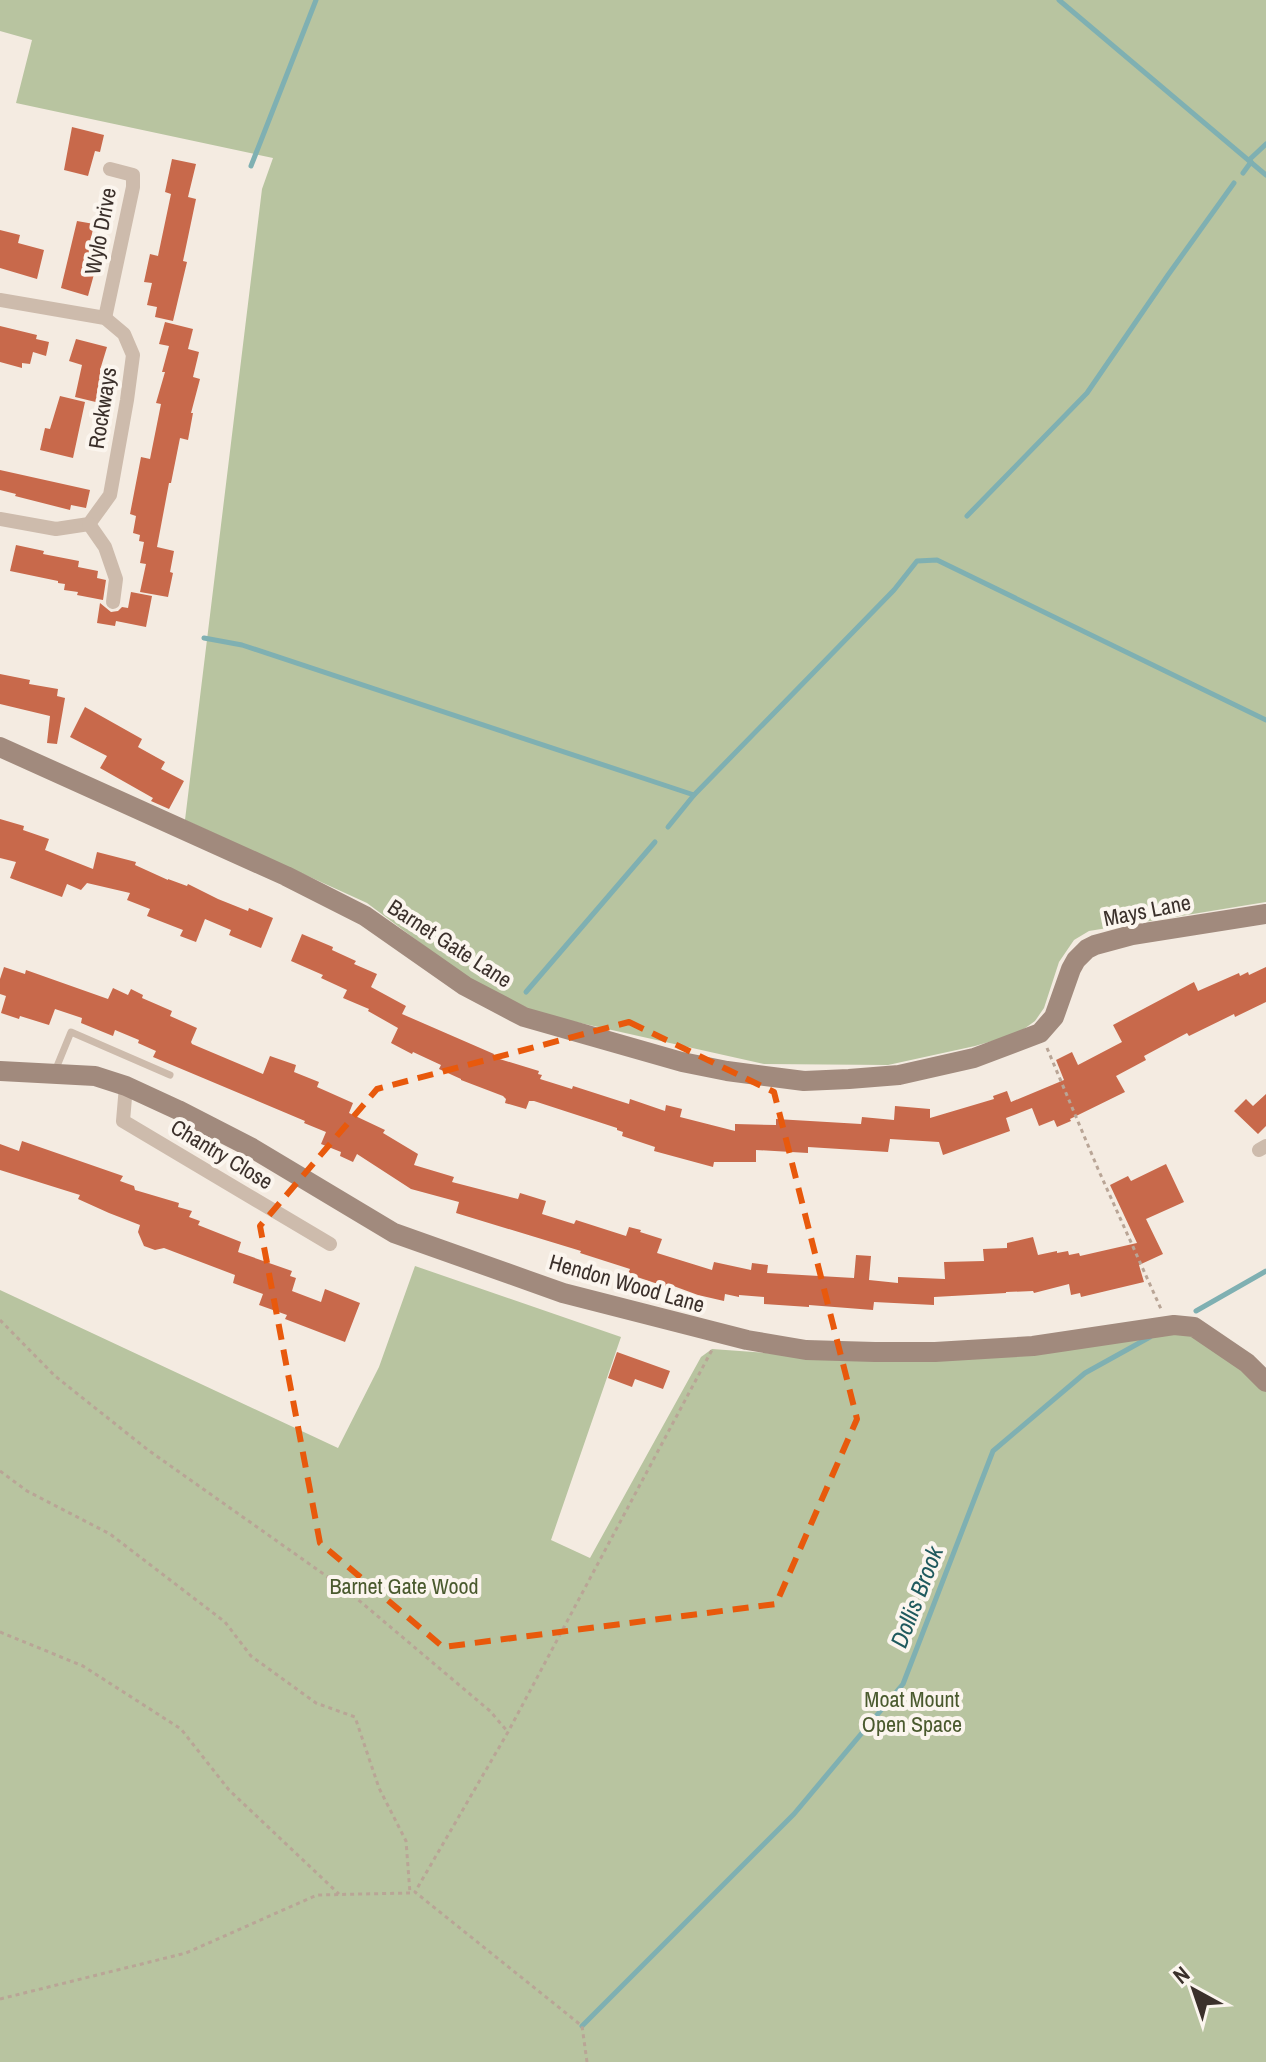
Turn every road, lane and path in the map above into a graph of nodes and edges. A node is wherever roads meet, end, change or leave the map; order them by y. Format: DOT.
graph roads {
  1 [pos="110,169"];
  2 [pos="0,300"];
  3 [pos="105,318"];
  4 [pos="0,519"];
  5 [pos="89,524"];
  6 [pos="113,602"];
  7 [pos="0,747"];
  8 [pos="1266,914"];
  9 [pos="1040,1033"];
  10 [pos="0,1071"];
  11 [pos="53,1074"];
  12 [pos="170,1075"];
  13 [pos="126,1086"];
  14 [pos="330,1244"];
  15 [pos="1164,1316"];
  16 [pos="0,1320"];
  17 [pos="719,1333"];
  18 [pos="1266,1382"];
  19 [pos="0,1471"];
  20 [pos="0,1632"];
  21 [pos="508,1732"];
  22 [pos="412,1892"];
  23 [pos="339,1894"];
  24 [pos="0,1999"];
  25 [pos="587,2062"];
  1 -- 3 [label="street, Wylo Drive"];
  2 -- 3 [label="street"];
  3 -- 5 [label="street, Rockways"];
  4 -- 5 [label="street"];
  5 -- 6 [label="street"];
  7 -- 9 [label="street, Barnet Gate Lane"];
  8 -- 9 [label="street, Mays Lane"];
  9 -- 15 [label="path"];
  10 -- 11 [label="street, Hendon Wood Lane"];
  11 -- 12 [label="lane"];
  11 -- 13 [label="street, Hendon Wood Lane"];
  13 -- 14 [label="street, Chantry Close"];
  13 -- 17 [label="street, Hendon Wood Lane"];
  16 -- 21 [label="path"];
  17 -- 18 [label="street, Hendon Wood Lane"];
  17 -- 21 [label="path"];
  19 -- 22 [label="path"];
  20 -- 23 [label="path"];
  21 -- 22 [label="path"];
  22 -- 23 [label="path"];
  22 -- 25 [label="path"];
  23 -- 24 [label="path"];
}
